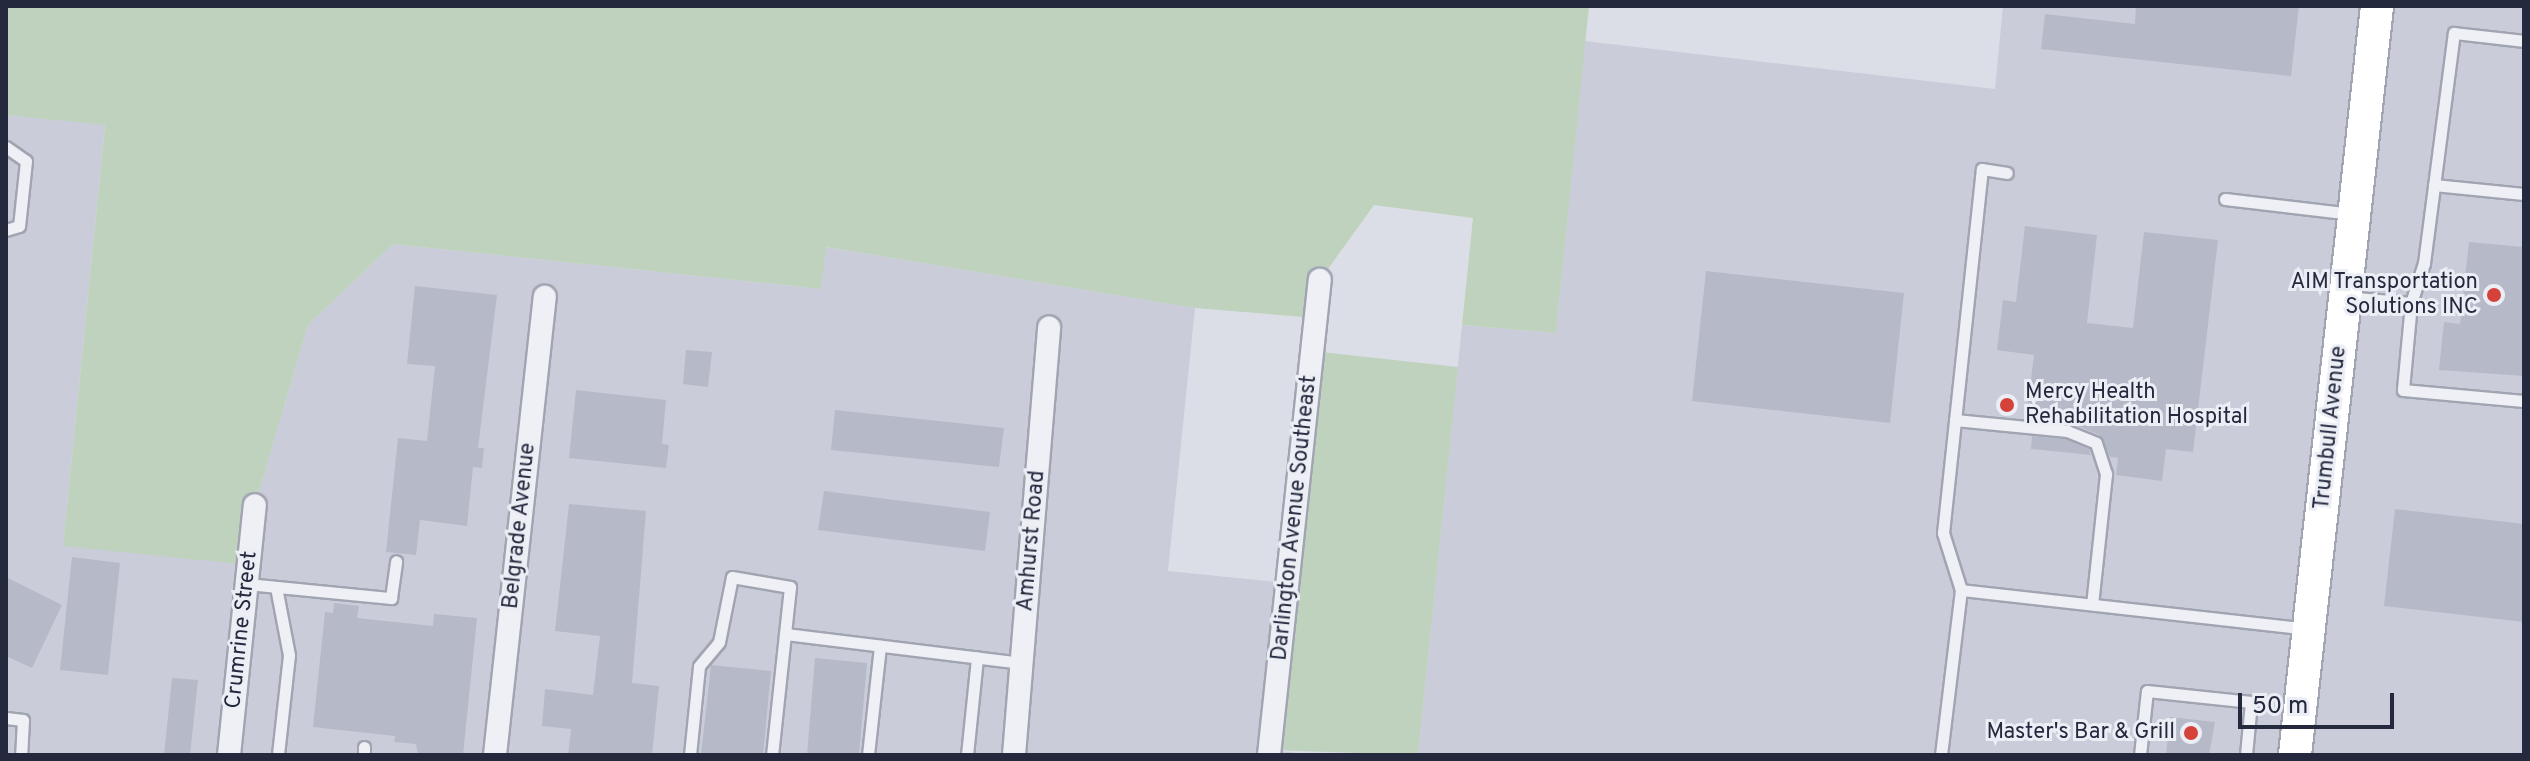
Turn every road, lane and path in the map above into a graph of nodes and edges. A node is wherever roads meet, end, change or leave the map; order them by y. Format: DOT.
graph roads {
  1 [pos="2377,6"];
  2 [pos="2524,41"];
  3 [pos="6,147"];
  4 [pos="2007,173"];
  5 [pos="2434,185"];
  6 [pos="2524,194"];
  7 [pos="2225,199"];
  8 [pos="2354,214"];
  9 [pos="6,230"];
  10 [pos="1320,280"];
  11 [pos="545,297"];
  12 [pos="2345,297"];
  13 [pos="2411,303"];
  14 [pos="1049,327"];
  15 [pos="2524,401"];
  16 [pos="1955,420"];
  17 [pos="255,505"];
  18 [pos="396,561"];
  19 [pos="247,584"];
  20 [pos="276,587"];
  21 [pos="1961,590"];
  22 [pos="2092,604"];
  23 [pos="2309,629"];
  24 [pos="785,634"];
  25 [pos="880,646"];
  26 [pos="977,658"];
  27 [pos="1022,663"];
  28 [pos="6,718"];
  29 [pos="21,755"];
  30 [pos="229,755"];
  31 [pos="278,755"];
  32 [pos="495,755"];
  33 [pos="690,755"];
  34 [pos="772,755"];
  35 [pos="868,755"];
  36 [pos="967,755"];
  37 [pos="1014,755"];
  38 [pos="1269,755"];
  39 [pos="1941,755"];
  40 [pos="2140,755"];
  41 [pos="2246,755"];
  42 [pos="2295,755"];
  1 -- 8 [label="street, Trumbull Avenue"];
  2 -- 5 [label="lane"];
  3 -- 9 [label="lane"];
  4 -- 16 [label="lane"];
  5 -- 6 [label="lane"];
  5 -- 13 [label="lane"];
  7 -- 8 [label="lane"];
  8 -- 12 [label="street, Trumbull Avenue"];
  10 -- 38 [label="street, Darlington Avenue Southeast"];
  11 -- 32 [label="street, Belgrade Avenue"];
  12 -- 13 [label="lane"];
  12 -- 23 [label="street, Trumbull Avenue"];
  13 -- 15 [label="lane"];
  14 -- 27 [label="street, Amhurst Road"];
  16 -- 21 [label="lane"];
  16 -- 22 [label="lane"];
  17 -- 19 [label="street, Crumrine Street"];
  18 -- 20 [label="lane"];
  19 -- 20 [label="lane"];
  19 -- 30 [label="street, Crumrine Street"];
  20 -- 31 [label="lane"];
  21 -- 22 [label="lane"];
  21 -- 39 [label="lane"];
  22 -- 23 [label="lane"];
  23 -- 42 [label="street, Trumbull Avenue"];
  24 -- 25 [label="lane"];
  24 -- 33 [label="lane"];
  24 -- 34 [label="lane"];
  25 -- 26 [label="lane"];
  25 -- 35 [label="lane"];
  26 -- 27 [label="lane"];
  26 -- 36 [label="lane"];
  27 -- 37 [label="street, Amhurst Road"];
  28 -- 29 [label="lane"];
  40 -- 41 [label="lane"];
}
